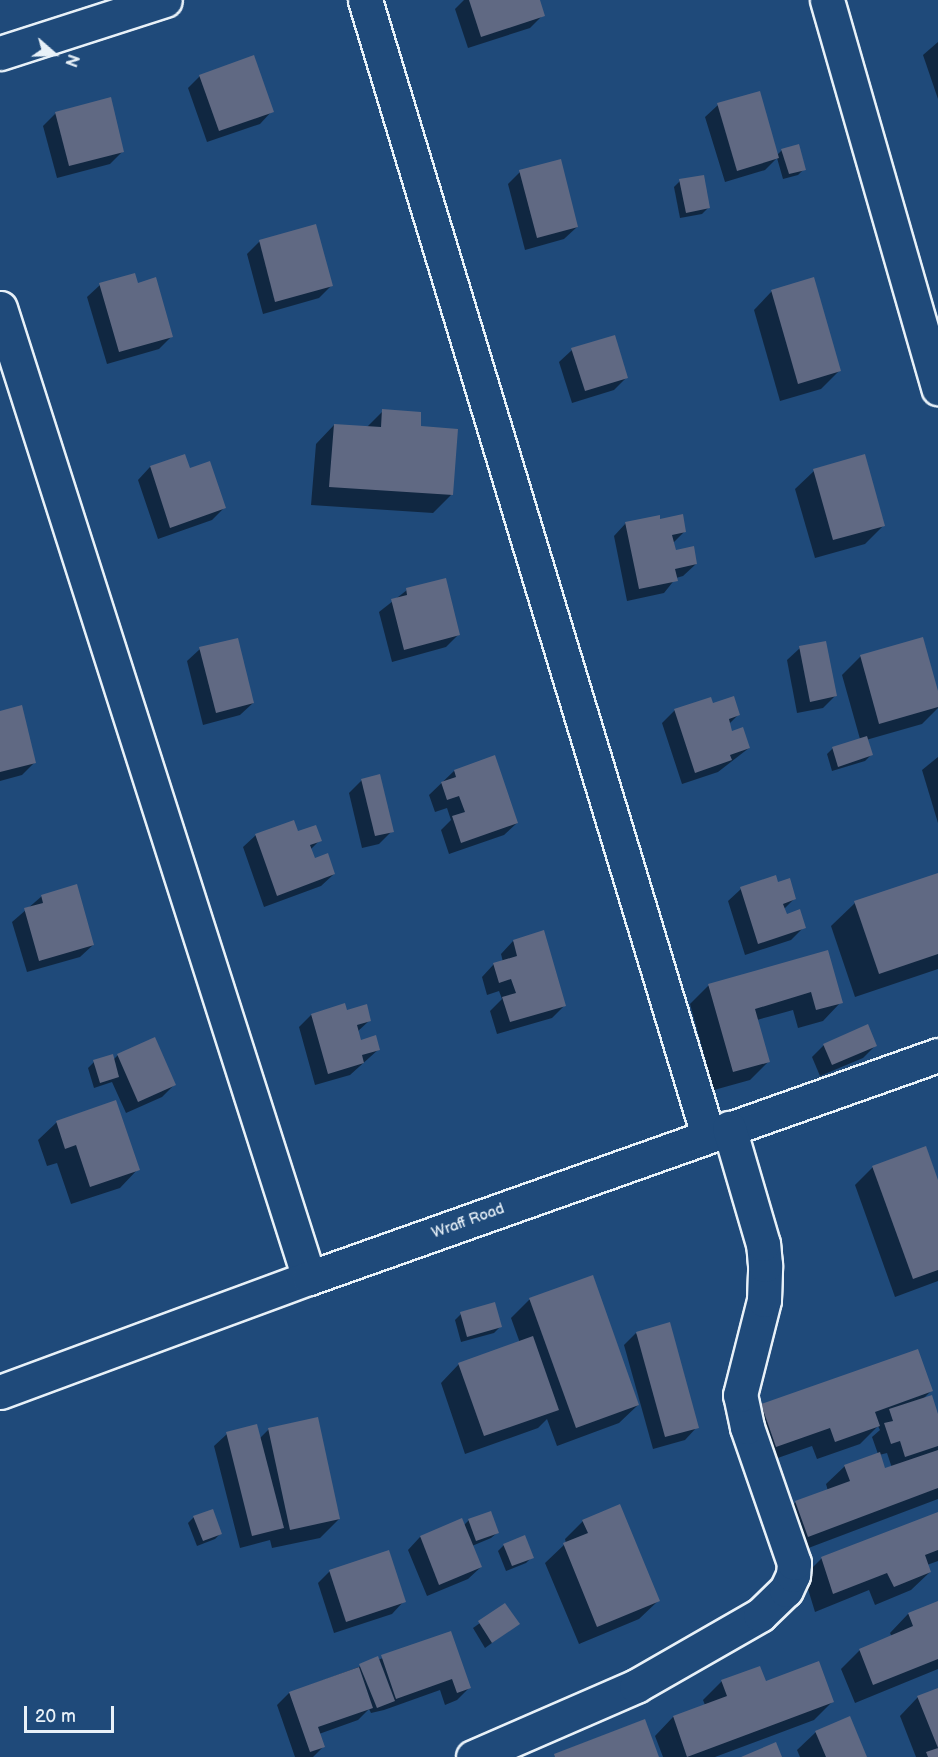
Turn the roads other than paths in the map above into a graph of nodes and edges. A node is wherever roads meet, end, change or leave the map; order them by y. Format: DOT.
graph roads {
  1 [pos="165,0"];
  2 [pos="365,0"];
  3 [pos="827,0"];
  4 [pos="0,52"];
  5 [pos="0,308"];
  6 [pos="938,388"];
  7 [pos="938,1055"];
  8 [pos="718,1131"];
  9 [pos="309,1278"];
  10 [pos="0,1392"];
  11 [pos="473,1757"];
  1 -- 4 [label="street"];
  2 -- 8 [label="street"];
  3 -- 6 [label="street"];
  5 -- 9 [label="street"];
  7 -- 8 [label="street, Wraff Road"];
  8 -- 9 [label="street, Wraff Road"];
  8 -- 11 [label="street"];
  9 -- 10 [label="street, Wraff Road"];
}
